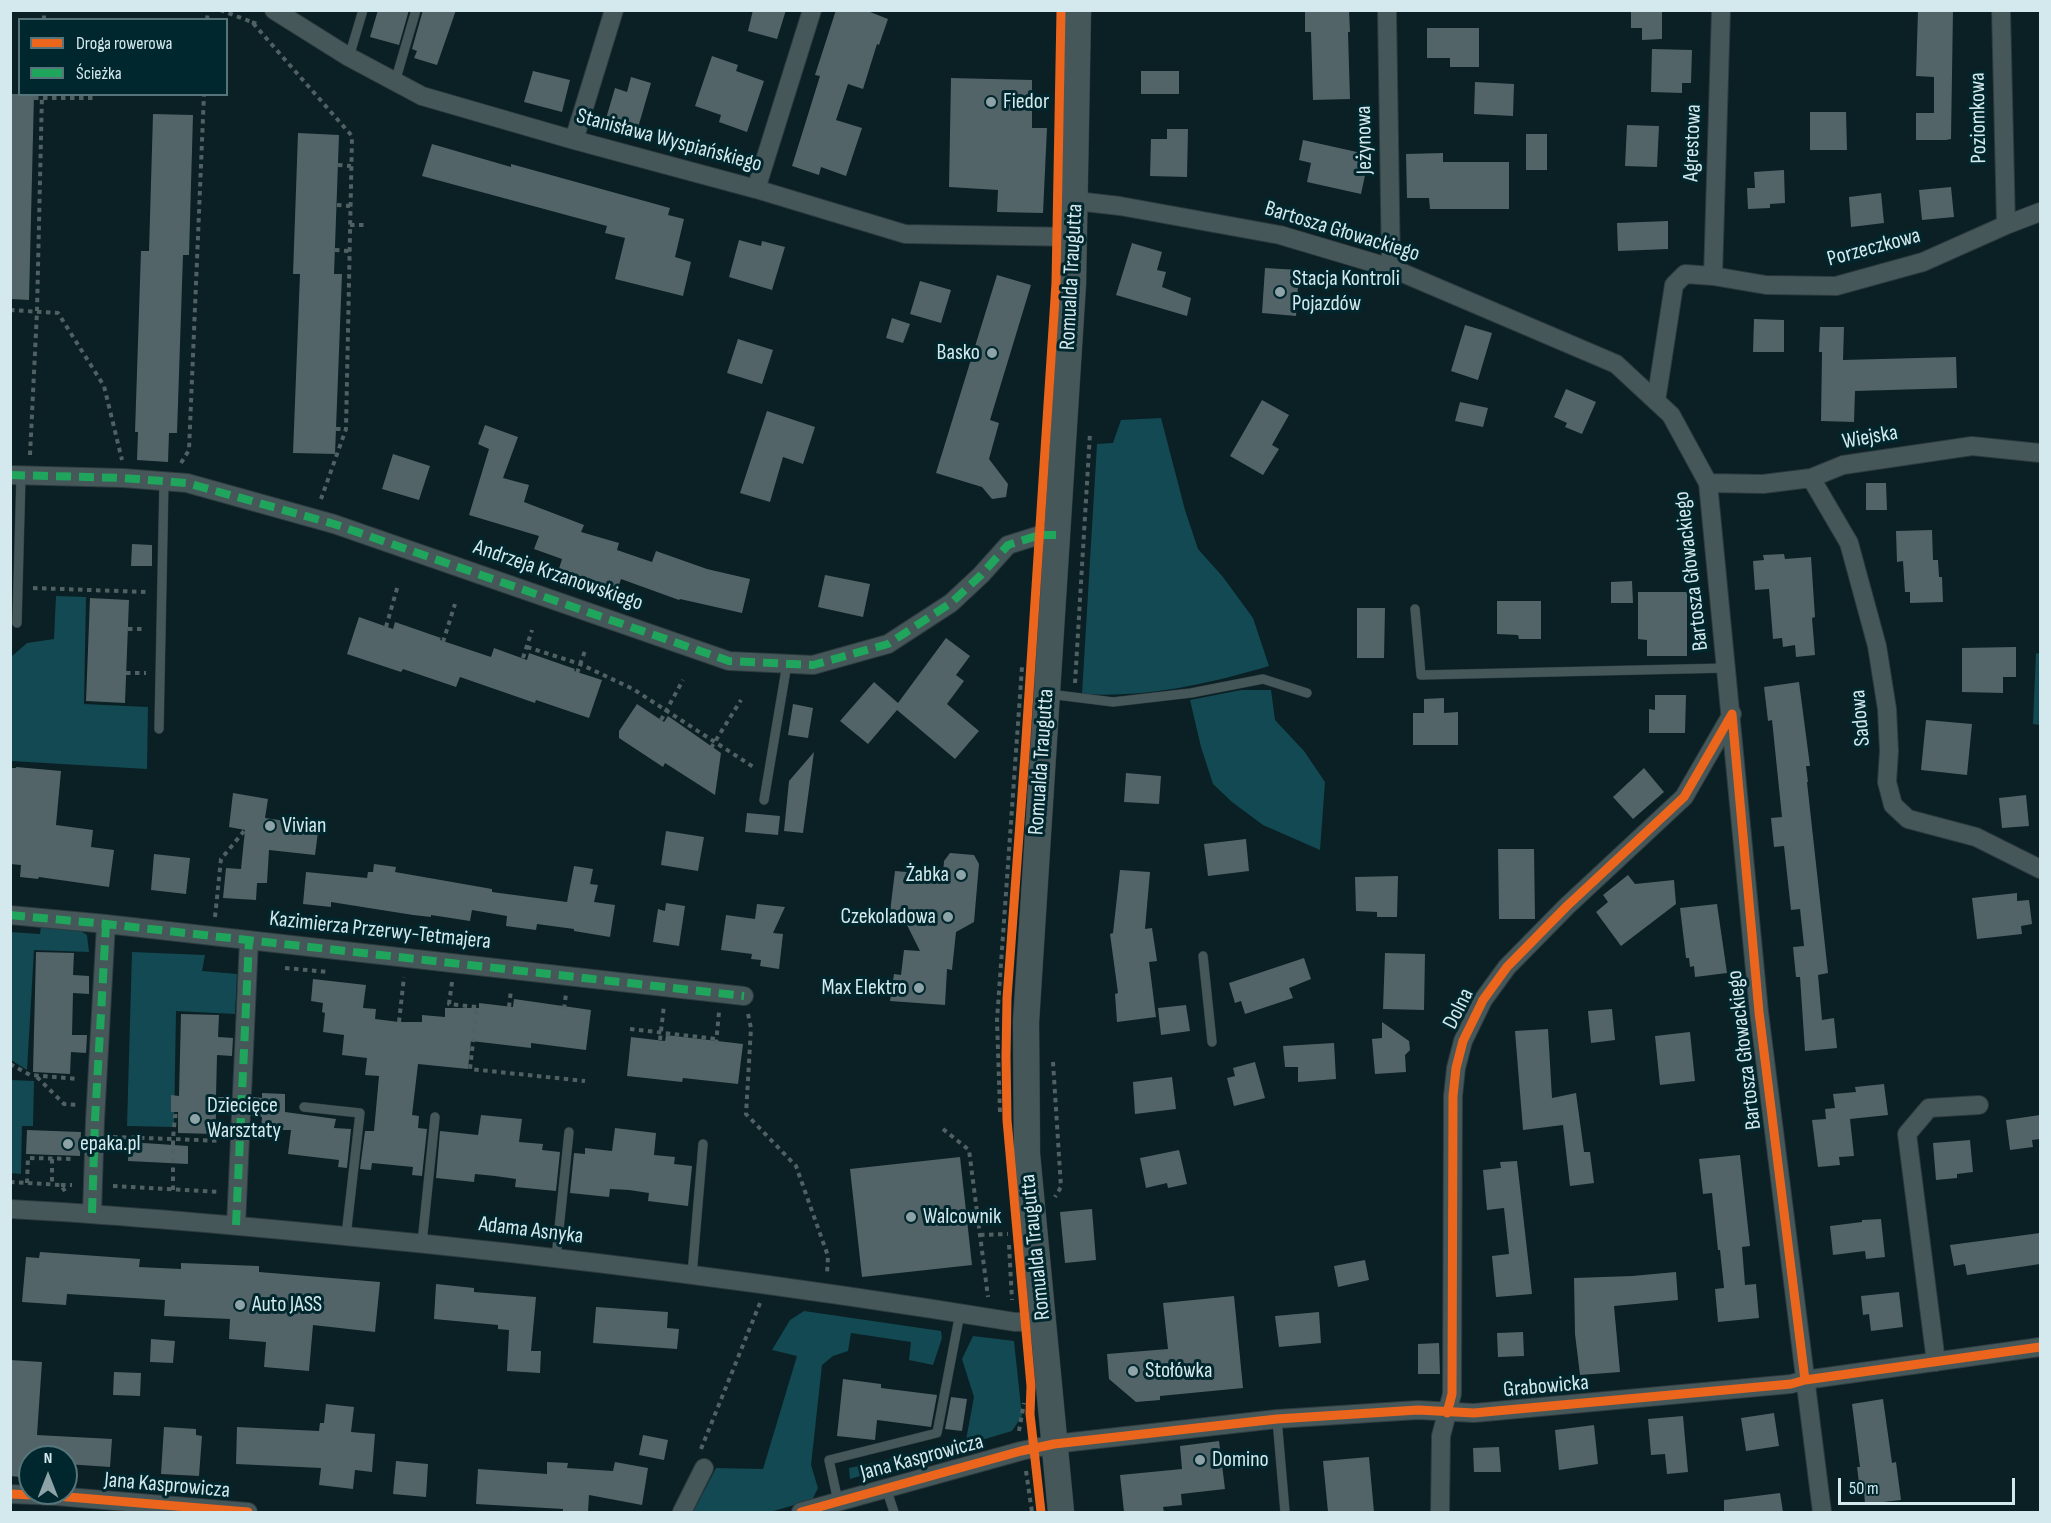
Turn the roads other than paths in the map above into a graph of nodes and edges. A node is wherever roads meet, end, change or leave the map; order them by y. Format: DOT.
graph roads {
  1 [pos="274,10"];
  2 [pos="363,10"];
  3 [pos="416,10"];
  4 [pos="614,10"];
  5 [pos="812,10"];
  6 [pos="1078,10"];
  7 [pos="1387,10"];
  8 [pos="1721,10"];
  9 [pos="2001,10"];
  10 [pos="349,57"];
  11 [pos="395,82"];
  12 [pos="574,140"];
  13 [pos="756,189"];
  14 [pos="1076,201"];
  15 [pos="2040,213"];
  16 [pos="2006,225"];
  17 [pos="1075,237"];
  18 [pos="1391,268"];
  19 [pos="1713,276"];
  20 [pos="1656,401"];
  21 [pos="2040,453"];
  22 [pos="20,471"];
  23 [pos="171,475"];
  24 [pos="1811,478"];
  25 [pos="1708,483"];
  26 [pos="1056,535"];
  27 [pos="1415,609"];
  28 [pos="17,623"];
  29 [pos="787,664"];
  30 [pos="1727,668"];
  31 [pos="1307,693"];
  32 [pos="1047,694"];
  33 [pos="1732,714"];
  34 [pos="159,729"];
  35 [pos="764,800"];
  36 [pos="2040,869"];
  37 [pos="10,915"];
  38 [pos="106,924"];
  39 [pos="249,940"];
  40 [pos="1203,956"];
  41 [pos="744,996"];
  42 [pos="1212,1042"];
  43 [pos="1979,1105"];
  44 [pos="304,1107"];
  45 [pos="435,1118"];
  46 [pos="569,1132"];
  47 [pos="703,1144"];
  48 [pos="10,1209"];
  49 [pos="92,1213"];
  50 [pos="236,1218"];
  51 [pos="346,1236"];
  52 [pos="422,1243"];
  53 [pos="556,1258"];
  54 [pos="692,1275"];
  55 [pos="960,1313"];
  56 [pos="1034,1322"];
  57 [pos="2040,1347"];
  58 [pos="1936,1362"];
  59 [pos="1805,1380"];
  60 [pos="1447,1413"];
  61 [pos="1277,1419"];
  62 [pos="1043,1446"];
  63 [pos="704,1468"];
  64 [pos="886,1488"];
  65 [pos="10,1494"];
  66 [pos="838,1501"];
  67 [pos="248,1512"];
  68 [pos="682,1512"];
  69 [pos="801,1512"];
  70 [pos="894,1512"];
  71 [pos="1061,1512"];
  72 [pos="1285,1512"];
  73 [pos="1440,1512"];
  74 [pos="1822,1512"];
  1 -- 10 [label="street, Stanisława Wyspiańskiego"];
  2 -- 10 [label="lane"];
  3 -- 11 [label="lane"];
  4 -- 12 [label="street"];
  5 -- 13 [label="street"];
  6 -- 14 [label="street, Romualda Traugutta"];
  7 -- 18 [label="street, Jeżynowa"];
  8 -- 19 [label="street, Agrestowa"];
  9 -- 16 [label="street, Poziomkowa"];
  10 -- 11 [label="street, Stanisława Wyspiańskiego"];
  11 -- 12 [label="street, Stanisława Wyspiańskiego"];
  12 -- 13 [label="street, Stanisława Wyspiańskiego"];
  13 -- 17 [label="street, Stanisława Wyspiańskiego"];
  14 -- 17 [label="street, Romualda Traugutta"];
  14 -- 18 [label="street, Bartosza Głowackiego"];
  15 -- 16 [label="street, Porzeczkowa"];
  16 -- 19 [label="street, Porzeczkowa"];
  17 -- 26 [label="street, Romualda Traugutta"];
  18 -- 20 [label="street, Bartosza Głowackiego"];
  19 -- 20 [label="street, Porzeczkowa"];
  20 -- 25 [label="street, Bartosza Głowackiego"];
  21 -- 24 [label="street, Wiejska"];
  22 -- 23 [label="street, Andrzeja Krzanowskiego"];
  22 -- 28 [label="lane"];
  23 -- 29 [label="street, Andrzeja Krzanowskiego"];
  23 -- 34 [label="lane"];
  24 -- 25 [label="street, Wiejska"];
  24 -- 36 [label="street, Sadowa"];
  25 -- 30 [label="street, Bartosza Głowackiego"];
  26 -- 29 [label="street, Andrzeja Krzanowskiego"];
  26 -- 32 [label="street, Romualda Traugutta"];
  27 -- 30 [label="lane"];
  29 -- 35 [label="lane"];
  30 -- 33 [label="street, Bartosza Głowackiego"];
  31 -- 32 [label="lane"];
  32 -- 56 [label="street, Romualda Traugutta"];
  33 -- 59 [label="street, Bartosza Głowackiego"];
  33 -- 60 [label="street, Dolna"];
  37 -- 38 [label="street, Kazimierza Przerwy-Tetmajera"];
  38 -- 39 [label="street, Kazimierza Przerwy-Tetmajera"];
  38 -- 49 [label="street"];
  39 -- 41 [label="street, Kazimierza Przerwy-Tetmajera"];
  39 -- 50 [label="street"];
  40 -- 42 [label="lane"];
  43 -- 58 [label="street"];
  44 -- 51 [label="lane"];
  45 -- 52 [label="lane"];
  46 -- 53 [label="lane"];
  47 -- 54 [label="lane"];
  48 -- 49 [label="street, Adama Asnyka"];
  49 -- 50 [label="street, Adama Asnyka"];
  50 -- 51 [label="street, Adama Asnyka"];
  51 -- 52 [label="street, Adama Asnyka"];
  52 -- 53 [label="street, Adama Asnyka"];
  53 -- 54 [label="street, Adama Asnyka"];
  54 -- 55 [label="street, Adama Asnyka"];
  55 -- 56 [label="street, Adama Asnyka"];
  55 -- 66 [label="lane"];
  56 -- 62 [label="street, Romualda Traugutta"];
  57 -- 58 [label="street, Grabowicka"];
  58 -- 59 [label="street, Grabowicka"];
  59 -- 60 [label="street, Grabowicka"];
  59 -- 74 [label="street, Bartosza Głowackiego"];
  60 -- 61 [label="street, Grabowicka"];
  60 -- 73 [label="street, Dolna"];
  61 -- 62 [label="street, Grabowicka"];
  61 -- 72 [label="lane"];
  62 -- 64 [label="street, Jana Kasprowicza"];
  62 -- 71 [label="street, Romualda Traugutta"];
  63 -- 68 [label="street"];
  64 -- 66 [label="street, Jana Kasprowicza"];
  64 -- 70 [label="lane"];
  65 -- 67 [label="street, Jana Kasprowicza"];
  66 -- 69 [label="street, Jana Kasprowicza"];
}
